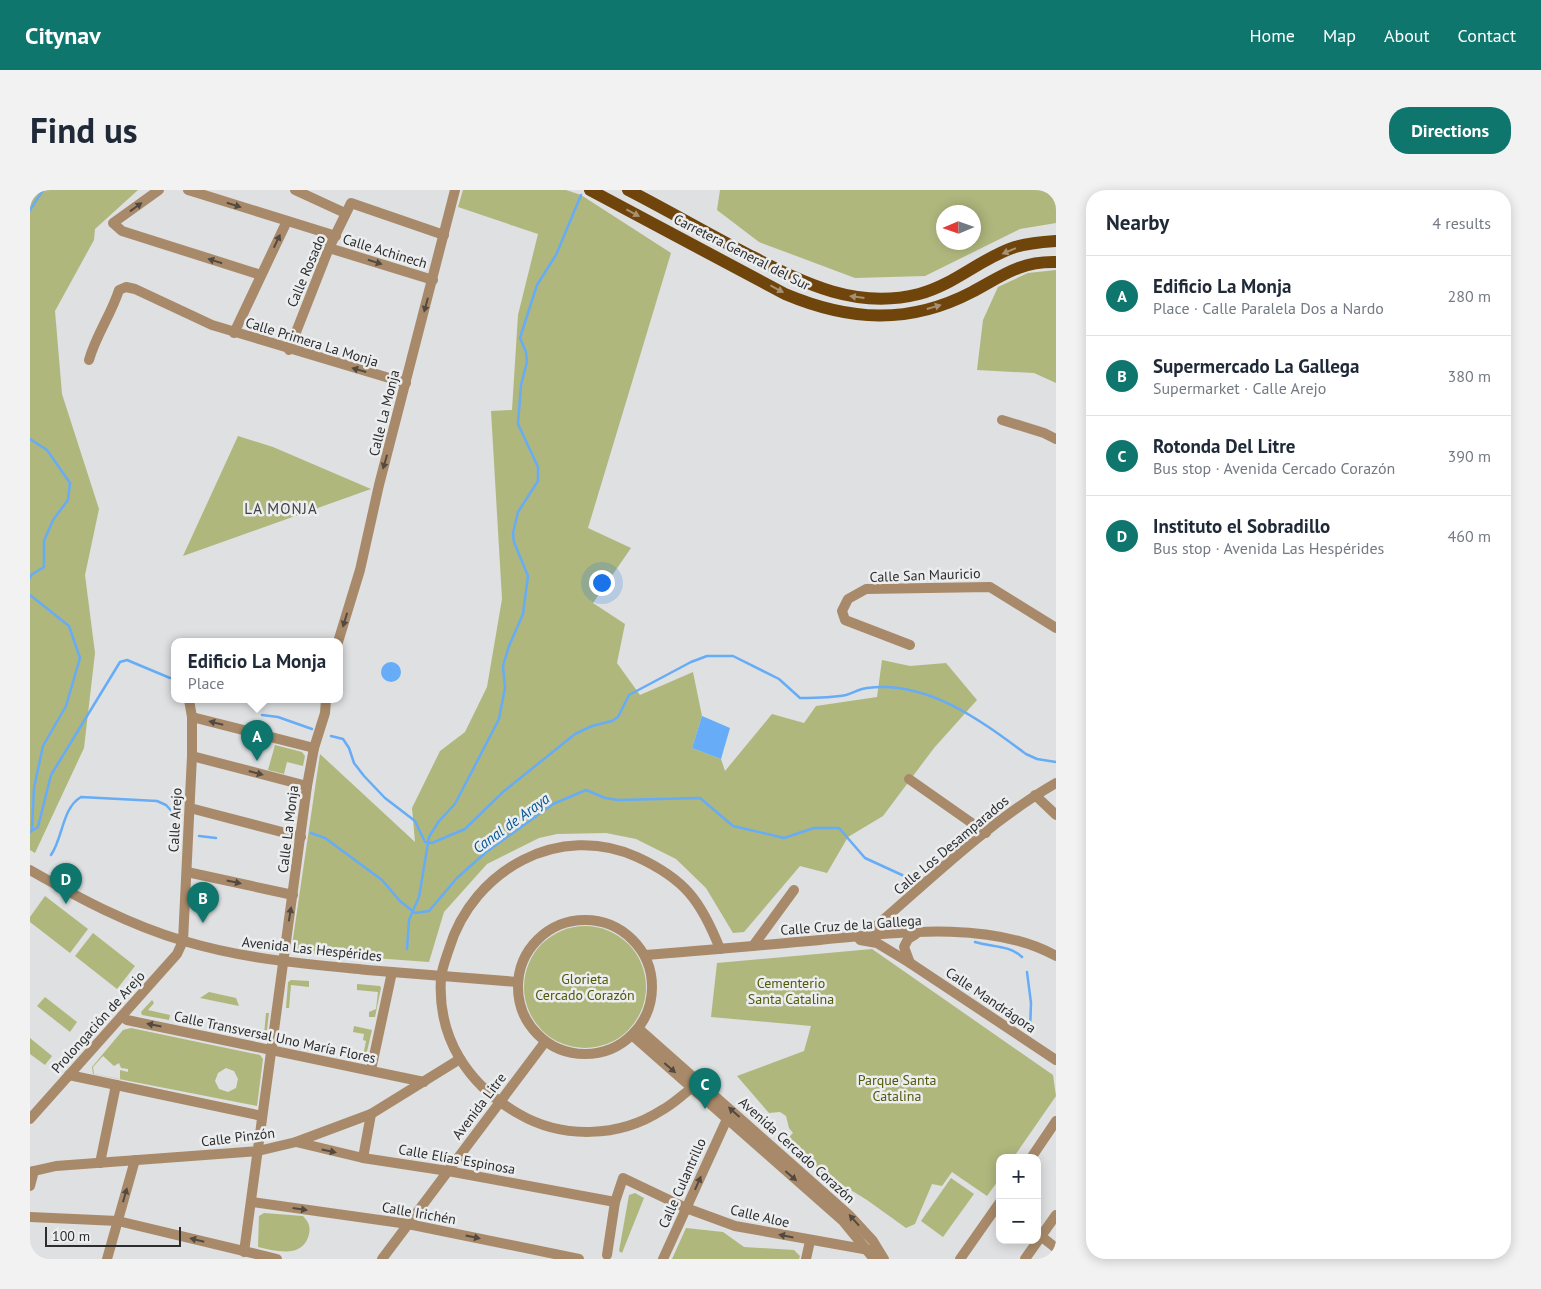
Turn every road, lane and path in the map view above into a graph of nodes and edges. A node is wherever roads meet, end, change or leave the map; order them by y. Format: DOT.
graph roads {
  1 [pos="159,190"];
  2 [pos="188,190"];
  3 [pos="295,190"];
  4 [pos="455,190"];
  5 [pos="590,190"];
  6 [pos="628,190"];
  7 [pos="642,194"];
  8 [pos="345,213"];
  9 [pos="286,221"];
  10 [pos="444,235"];
  11 [pos="336,236"];
  12 [pos="1056,241"];
  13 [pos="329,248"];
  14 [pos="1056,262"];
  15 [pos="261,276"];
  16 [pos="433,280"];
  17 [pos="234,333"];
  18 [pos="294,351"];
  19 [pos="89,360"];
  20 [pos="406,383"];
  21 [pos="1002,420"];
  22 [pos="1056,439"];
  23 [pos="1056,628"];
  24 [pos="339,638"];
  25 [pos="910,645"];
  26 [pos="190,703"];
  27 [pos="326,703"];
  28 [pos="192,717"];
  29 [pos="314,748"];
  30 [pos="192,756"];
  31 [pos="909,778"];
  32 [pos="1056,783"];
  33 [pos="307,786"];
  34 [pos="1036,795"];
  35 [pos="190,808"];
  36 [pos="1056,815"];
  37 [pos="986,833"];
  38 [pos="301,837"];
  39 [pos="30,870"];
  40 [pos="187,872"];
  41 [pos="794,890"];
  42 [pos="294,895"];
  43 [pos="916,934"];
  44 [pos="878,935"];
  45 [pos="847,937"];
  46 [pos="183,941"];
  47 [pos="753,946"];
  48 [pos="720,949"];
  49 [pos="645,955"];
  50 [pos="1056,956"];
  51 [pos="283,963"];
  52 [pos="910,963"];
  53 [pos="392,972"];
  54 [pos="441,976"];
  55 [pos="518,982"];
  56 [pos="122,1016"];
  57 [pos="636,1032"];
  58 [pos="544,1042"];
  59 [pos="271,1049"];
  60 [pos="460,1059"];
  61 [pos="1056,1060"];
  62 [pos="372,1070"];
  63 [pos="70,1075"];
  64 [pos="424,1082"];
  65 [pos="116,1084"];
  66 [pos="692,1088"];
  67 [pos="498,1102"];
  68 [pos="370,1114"];
  69 [pos="262,1116"];
  70 [pos="726,1118"];
  71 [pos="30,1119"];
  72 [pos="1056,1121"];
  73 [pos="296,1142"];
  74 [pos="258,1151"];
  75 [pos="1034,1154"];
  76 [pos="363,1158"];
  77 [pos="135,1160"];
  78 [pos="100,1163"];
  79 [pos="448,1170"];
  80 [pos="32,1171"];
  81 [pos="30,1186"];
  82 [pos="252,1202"];
  83 [pos="615,1202"];
  84 [pos="686,1208"];
  85 [pos="996,1209"];
  86 [pos="1056,1215"];
  87 [pos="30,1218"];
  88 [pos="118,1221"];
  89 [pos="408,1224"];
  90 [pos="1041,1233"];
  91 [pos="1041,1237"];
  92 [pos="810,1241"];
  93 [pos="1034,1244"];
  94 [pos="1056,1248"];
  95 [pos="869,1250"];
  96 [pos="244,1252"];
  97 [pos="608,1258"];
  98 [pos="108,1259"];
  99 [pos="277,1259"];
  100 [pos="382,1259"];
  101 [pos="579,1259"];
  102 [pos="663,1259"];
  103 [pos="806,1259"];
  104 [pos="874,1259"];
  105 [pos="884,1259"];
  106 [pos="960,1259"];
  107 [pos="1025,1259"];
  15 -- 1 [label="street, one-way"];
  2 -- 9 [label="street, one-way"];
  3 -- 8 [label="street"];
  4 -- 10 [label="street, Calle La Monja"];
  5 -- 14 [label="main road, Carretera General del Sur, one-way"];
  6 -- 7 [label="main road, Carretera General del Sur"];
  12 -- 7 [label="main road, Carretera General del Sur, one-way"];
  8 -- 10 [label="street, Calle Rosado"];
  8 -- 11 [label="street, Calle Rosado"];
  9 -- 11 [label="street"];
  15 -- 9 [label="street, one-way"];
  10 -- 16 [label="street, Calle La Monja"];
  11 -- 13 [label="street, Calle Rosado"];
  13 -- 16 [label="street, Calle Achinech, one-way"];
  13 -- 18 [label="street, Calle Rosado"];
  15 -- 17 [label="street"];
  16 -- 20 [label="street, Calle La Monja, one-way"];
  17 -- 18 [label="street, Calle Primera La Monja"];
  17 -- 19 [label="street, Calle Primera La Monja"];
  20 -- 18 [label="street, Calle Primera La Monja, one-way"];
  20 -- 24 [label="street, Calle La Monja, one-way"];
  21 -- 22 [label="street"];
  23 -- 25 [label="street, Calle San Mauricio"];
  26 -- 28 [label="street, Calle Arejo"];
  27 -- 29 [label="street, Calle La Monja"];
  29 -- 28 [label="street, one-way"];
  28 -- 30 [label="street, Calle Arejo"];
  29 -- 33 [label="street, Calle La Monja"];
  30 -- 33 [label="street, one-way"];
  30 -- 35 [label="street, Calle Arejo"];
  31 -- 37 [label="street"];
  32 -- 34 [label="street, Calle Los Desamparados"];
  33 -- 38 [label="street, Calle La Monja"];
  34 -- 36 [label="street"];
  34 -- 37 [label="street, Calle Los Desamparados"];
  35 -- 38 [label="street"];
  35 -- 40 [label="street, Calle Arejo"];
  37 -- 44 [label="street, Calle Los Desamparados"];
  38 -- 42 [label="street, Calle La Monja"];
  39 -- 46 [label="street, Avenida Las Hespérides"];
  40 -- 42 [label="street, one-way"];
  40 -- 46 [label="street, Calle Arejo"];
  41 -- 47 [label="street"];
  51 -- 42 [label="street, Calle La Monja, one-way"];
  43 -- 44 [label="street, Calle Cruz de la Gallega"];
  43 -- 50 [label="street, Calle Cruz de la Gallega"];
  43 -- 52 [label="street"];
  44 -- 45 [label="street, Calle Cruz de la Gallega"];
  44 -- 52 [label="street, Calle Mandrágora"];
  45 -- 47 [label="street, Calle Cruz de la Gallega"];
  45 -- 52 [label="street, Calle Mandrágora"];
  46 -- 51 [label="street, Avenida Las Hespérides"];
  46 -- 56 [label="street, Prolongación de Arejo"];
  47 -- 48 [label="street, Calle Cruz de la Gallega"];
  48 -- 49 [label="street, Calle Cruz de la Gallega"];
  48 -- 54 [label="street"];
  49 -- 55 [label="street"];
  49 -- 57 [label="street"];
  51 -- 53 [label="street, Avenida Las Hespérides"];
  51 -- 59 [label="street, Calle La Monja"];
  52 -- 61 [label="street, Calle Mandrágora"];
  53 -- 54 [label="street, Avenida Las Hespérides"];
  53 -- 62 [label="street"];
  54 -- 55 [label="street, Avenida Las Hespérides"];
  54 -- 60 [label="street"];
  55 -- 58 [label="street"];
  59 -- 56 [label="street, Calle Transversal Uno María Flores, one-way"];
  56 -- 63 [label="street, Prolongación de Arejo"];
  57 -- 58 [label="street"];
  57 -- 66 [label="street, Avenida Cercado Corazón, one-way"];
  105 -- 57 [label="street, Avenida Cercado Corazón, one-way"];
  58 -- 67 [label="street, Avenida Litre"];
  59 -- 62 [label="street, Calle Transversal Uno María Flores"];
  59 -- 69 [label="street, Calle La Monja"];
  60 -- 64 [label="street, Calle Pinzón"];
  60 -- 67 [label="street"];
  62 -- 64 [label="street, Calle Transversal Uno María Flores"];
  63 -- 65 [label="street"];
  63 -- 71 [label="street, Prolongación de Arejo"];
  64 -- 68 [label="street, Calle Pinzón"];
  65 -- 69 [label="street"];
  65 -- 78 [label="street"];
  66 -- 67 [label="street"];
  66 -- 70 [label="street, Avenida Cercado Corazón"];
  67 -- 79 [label="street, Avenida Litre"];
  68 -- 73 [label="street, Calle Pinzón"];
  68 -- 76 [label="street"];
  69 -- 74 [label="street, Calle La Monja"];
  84 -- 70 [label="street, Calle Culantrillo, one-way"];
  70 -- 95 [label="street, Avenida Cercado Corazón, one-way"];
  72 -- 75 [label="street"];
  73 -- 74 [label="street, Calle Pinzón"];
  73 -- 76 [label="street, Calle Elías Espinosa, one-way"];
  74 -- 77 [label="street, Calle Pinzón"];
  74 -- 82 [label="street, Calle La Monja"];
  76 -- 79 [label="street, Calle Elías Espinosa"];
  77 -- 78 [label="street, Calle Pinzón"];
  88 -- 77 [label="street, one-way"];
  78 -- 80 [label="street, Calle Pinzón"];
  79 -- 83 [label="street, Calle Elías Espinosa"];
  79 -- 89 [label="street, Avenida Litre"];
  80 -- 81 [label="street"];
  82 -- 89 [label="street, Calle Irichén, one-way"];
  82 -- 96 [label="street, Calle La Monja"];
  83 -- 84 [label="street, Calle Aloe"];
  83 -- 97 [label="street"];
  92 -- 84 [label="street, Calle Aloe, one-way"];
  84 -- 102 [label="street, Calle Culantrillo"];
  85 -- 106 [label="street"];
  86 -- 90 [label="street"];
  87 -- 88 [label="street"];
  96 -- 88 [label="street, one-way"];
  88 -- 98 [label="street"];
  89 -- 100 [label="street, Avenida Litre"];
  89 -- 101 [label="street, Calle Irichén, one-way"];
  91 -- 94 [label="street"];
  92 -- 95 [label="street, Calle Aloe"];
  92 -- 103 [label="street"];
  93 -- 107 [label="street"];
  95 -- 104 [label="street, Avenida Cercado Corazón"];
  96 -- 99 [label="street"];
}
